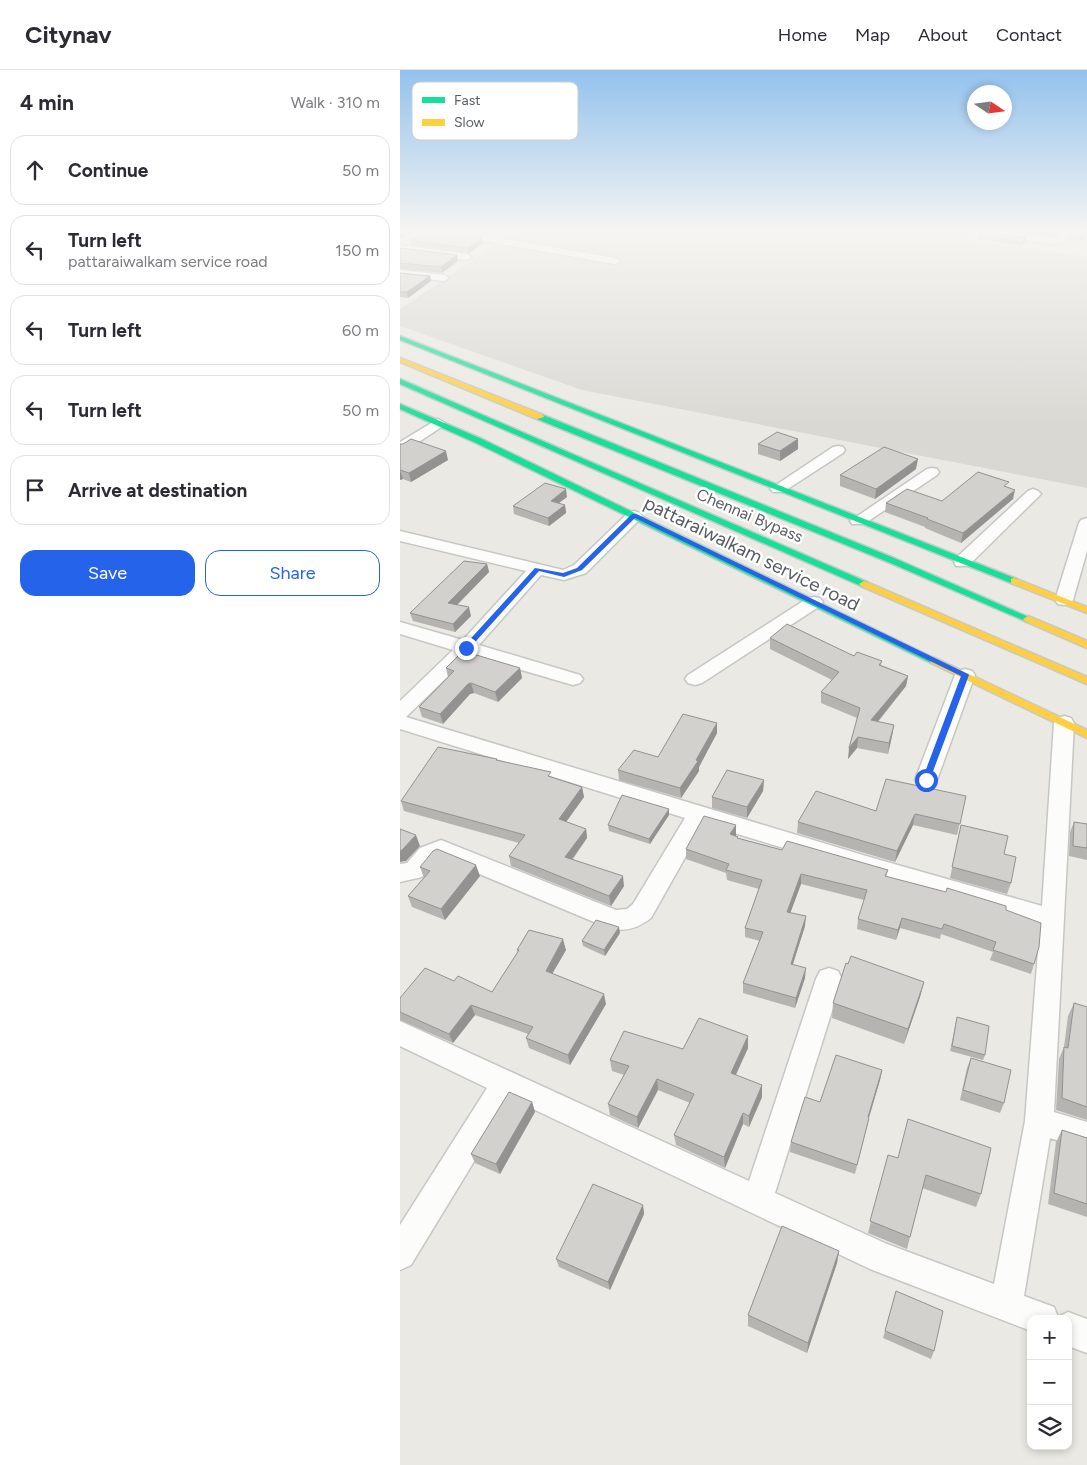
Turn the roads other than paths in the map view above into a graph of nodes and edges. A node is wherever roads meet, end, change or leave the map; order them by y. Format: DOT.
graph roads {
  1 [pos="400,338"];
  2 [pos="400,360"];
  3 [pos="400,382"];
  4 [pos="400,406"];
  5 [pos="438,423"];
  6 [pos="400,448"];
  7 [pos="838,450"];
  8 [pos="932,472"];
  9 [pos="778,489"];
  10 [pos="1033,494"];
  11 [pos="634,516"];
  12 [pos="858,520"];
  13 [pos="1087,523"];
  14 [pos="400,536"];
  15 [pos="962,562"];
  16 [pos="537,569"];
  17 [pos="1064,600"];
  18 [pos="814,602"];
  19 [pos="1087,610"];
  20 [pos="400,628"];
  21 [pos="1087,645"];
  22 [pos="466,648"];
  23 [pos="965,675"];
  24 [pos="573,678"];
  25 [pos="696,679"];
  26 [pos="1087,680"];
  27 [pos="400,712"];
  28 [pos="400,722"];
  29 [pos="1064,723"];
  30 [pos="1087,734"];
  31 [pos="926,780"];
  32 [pos="699,813"];
  33 [pos="400,874"];
  34 [pos="1053,919"];
  35 [pos="829,979"];
  36 [pos="400,1033"];
  37 [pos="506,1082"];
  38 [pos="1039,1121"];
  39 [pos="1087,1136"];
  40 [pos="758,1200"];
  41 [pos="400,1254"];
  42 [pos="1006,1306"];
  43 [pos="1031,1315"];
  44 [pos="1072,1330"];
  45 [pos="1087,1336"];
  1 -- 9 [label="main road"];
  2 -- 21 [label="main road, Chennai Bypass"];
  3 -- 26 [label="main road, Chennai Bypass"];
  4 -- 5 [label="main road, pattaraiwalkam service road"];
  5 -- 6 [label="street"];
  5 -- 11 [label="main road, pattaraiwalkam service road"];
  7 -- 9 [label="street"];
  8 -- 12 [label="street"];
  9 -- 12 [label="main road"];
  10 -- 15 [label="street"];
  11 -- 16 [label="street"];
  11 -- 18 [label="main road, pattaraiwalkam service road"];
  12 -- 15 [label="main road"];
  13 -- 17 [label="street"];
  14 -- 16 [label="street"];
  15 -- 17 [label="main road"];
  16 -- 22 [label="street"];
  17 -- 19 [label="main road"];
  18 -- 23 [label="main road, pattaraiwalkam service road"];
  18 -- 25 [label="street"];
  20 -- 22 [label="street"];
  22 -- 24 [label="street"];
  22 -- 27 [label="street"];
  23 -- 29 [label="main road, pattaraiwalkam service road"];
  23 -- 31 [label="street"];
  28 -- 32 [label="street"];
  29 -- 30 [label="main road, pattaraiwalkam service road"];
  29 -- 34 [label="street"];
  32 -- 33 [label="street"];
  32 -- 34 [label="street"];
  34 -- 38 [label="street"];
  35 -- 40 [label="street"];
  36 -- 37 [label="street"];
  37 -- 40 [label="street"];
  37 -- 41 [label="street"];
  38 -- 39 [label="street"];
  38 -- 42 [label="street"];
  40 -- 42 [label="street"];
  42 -- 43 [label="street"];
  44 -- 45 [label="street"];
}
